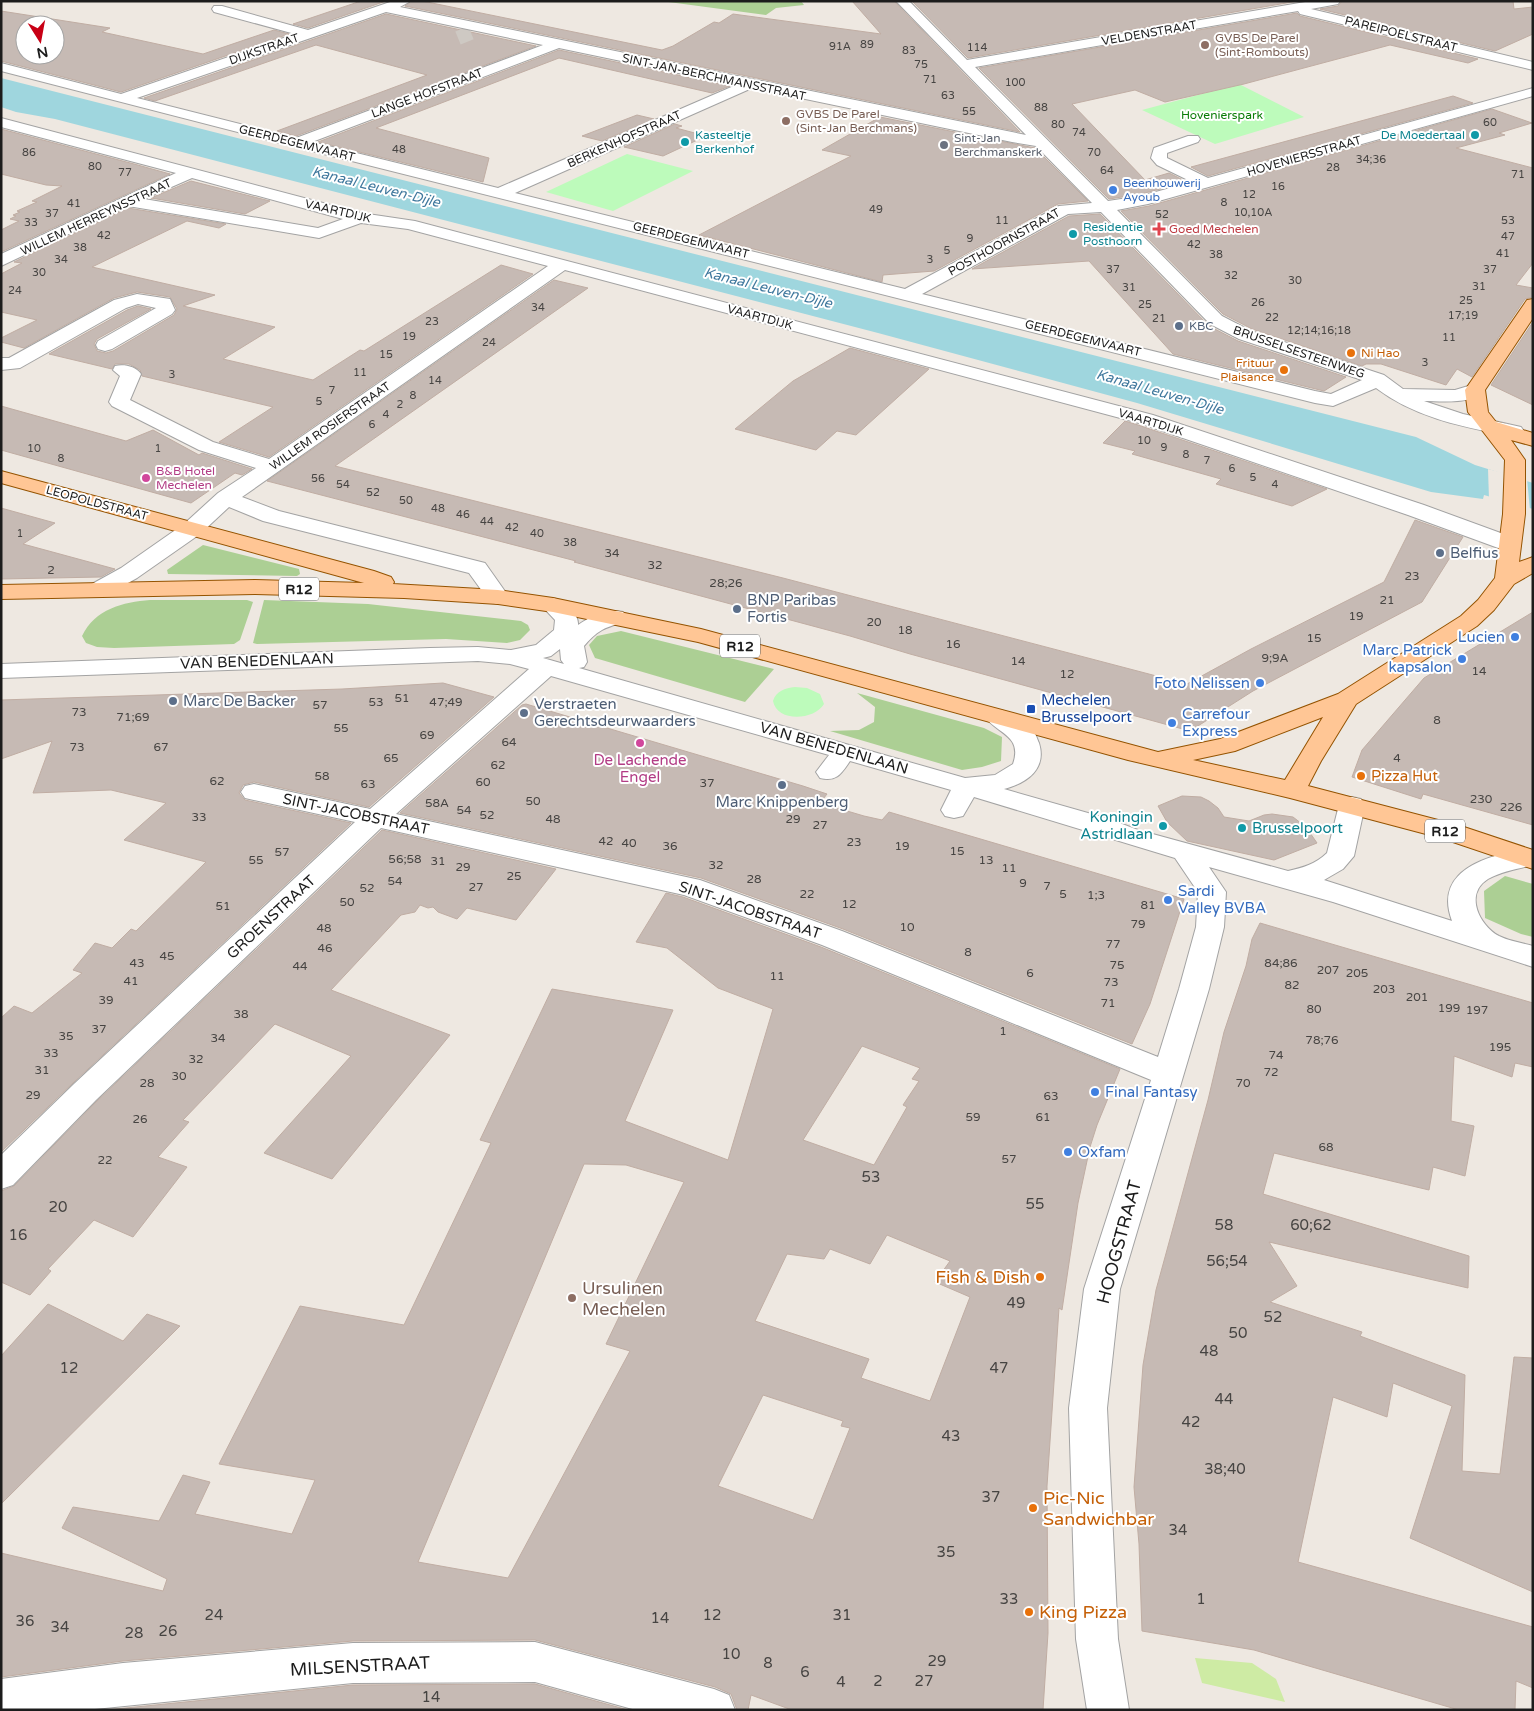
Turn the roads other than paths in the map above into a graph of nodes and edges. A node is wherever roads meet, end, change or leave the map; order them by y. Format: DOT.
graph roads {
  1 [pos="405,1"];
  2 [pos="902,1"];
  3 [pos="1269,1"];
  4 [pos="1334,1"];
  5 [pos="386,8"];
  6 [pos="1294,8"];
  7 [pos="218,9"];
  8 [pos="308,34"];
  9 [pos="557,44"];
  10 [pos="964,64"];
  11 [pos="1533,66"];
  12 [pos="1,67"];
  13 [pos="748,84"];
  14 [pos="1533,92"];
  15 [pos="122,98"];
  16 [pos="1,122"];
  17 [pos="1194,139"];
  18 [pos="1042,142"];
  19 [pos="297,143"];
  20 [pos="190,173"];
  21 [pos="1207,183"];
  22 [pos="500,193"];
  23 [pos="126,201"];
  24 [pos="1103,207"];
  25 [pos="360,218"];
  26 [pos="1,262"];
  27 [pos="561,265"];
  28 [pos="909,294"];
  29 [pos="1533,304"];
  30 [pos="105,345"];
  31 [pos="1,364"];
  32 [pos="122,370"];
  33 [pos="1377,379"];
  34 [pos="1475,390"];
  35 [pos="1394,393"];
  36 [pos="1489,426"];
  37 [pos="1533,434"];
  38 [pos="1533,440"];
  39 [pos="272,466"];
  40 [pos="1,477"];
  41 [pos="226,498"];
  42 [pos="192,529"];
  43 [pos="1509,544"];
  44 [pos="1533,564"];
  45 [pos="1506,579"];
  46 [pos="100,589"];
  47 [pos="404,591"];
  48 [pos="1,592"];
  49 [pos="498,597"];
  50 [pos="553,605"];
  51 [pos="615,617"];
  52 [pos="512,656"];
  53 [pos="547,666"];
  54 [pos="1,671"];
  55 [pos="589,678"];
  56 [pos="1347,699"];
  57 [pos="996,716"];
  58 [pos="845,751"];
  59 [pos="1155,759"];
  60 [pos="829,772"];
  61 [pos="958,783"];
  62 [pos="1293,790"];
  63 [pos="254,792"];
  64 [pos="1352,805"];
  65 [pos="954,810"];
  66 [pos="376,819"];
  67 [pos="1169,847"];
  68 [pos="1530,859"];
  69 [pos="1286,880"];
  70 [pos="1488,942"];
  71 [pos="1533,957"];
  72 [pos="1168,1074"];
  73 [pos="1,1176"];
  74 [pos="1,1700"];
  75 [pos="714,1710"];
  76 [pos="1108,1710"];
  1 -- 5 [label="street, DIJKSTRAAT"];
  2 -- 10 [label="street, BRUSSELSESTEENWEG"];
  3 -- 6 [label="street, PAREIPOELSTRAAT"];
  4 -- 6 [label="street, VELDENSTRAAT"];
  5 -- 8 [label="street, DIJKSTRAAT"];
  5 -- 9 [label="street, SINT-JAN-BERCHMANSSTRAAT"];
  6 -- 10 [label="street, VELDENSTRAAT"];
  6 -- 11 [label="street, PAREIPOELSTRAAT"];
  7 -- 8 [label="street"];
  8 -- 15 [label="street, DIJKSTRAAT"];
  9 -- 13 [label="street, SINT-JAN-BERCHMANSSTRAAT"];
  9 -- 19 [label="street, LANGE HOFSTRAAT"];
  10 -- 18 [label="street, BRUSSELSESTEENWEG"];
  12 -- 15 [label="street, GEERDEGEMVAART"];
  13 -- 18 [label="street, SINT-JAN-BERCHMANSSTRAAT"];
  13 -- 22 [label="street, BERKENHOFSTRAAT"];
  14 -- 21 [label="street, HOVENIERSSTRAAT"];
  15 -- 19 [label="street, GEERDEGEMVAART"];
  16 -- 20 [label="street, VAARTDIJK"];
  17 -- 21 [label="street"];
  18 -- 24 [label="street, BRUSSELSESTEENWEG"];
  19 -- 22 [label="street, GEERDEGEMVAART"];
  20 -- 23 [label="street, WILLEM HERREYNSSTRAAT"];
  20 -- 25 [label="street, VAARTDIJK"];
  21 -- 24 [label="street, HOVENIERSSTRAAT"];
  22 -- 28 [label="street, GEERDEGEMVAART"];
  23 -- 25 [label="street"];
  23 -- 26 [label="street, WILLEM HERREYNSSTRAAT"];
  24 -- 28 [label="street, POSTHOORNSTRAAT"];
  24 -- 33 [label="street, BRUSSELSESTEENWEG"];
  25 -- 27 [label="street, VAARTDIJK"];
  27 -- 39 [label="street, WILLEM ROSIERSTRAAT"];
  27 -- 43 [label="street, VAARTDIJK"];
  28 -- 33 [label="street, GEERDEGEMVAART"];
  29 -- 34 [label="main road"];
  30 -- 31 [label="street"];
  32 -- 39 [label="street"];
  33 -- 35 [label="street, BRUSSELSESTEENWEG"];
  34 -- 35 [label="street"];
  34 -- 36 [label="main road"];
  35 -- 36 [label="street, BRUSSELSESTEENWEG"];
  36 -- 37 [label="street, BRUSSELSESTEENWEG"];
  36 -- 38 [label="main road"];
  36 -- 43 [label="main road"];
  39 -- 41 [label="street, WILLEM ROSIERSTRAAT"];
  40 -- 42 [label="main road, LEOPOLDSTRAAT"];
  41 -- 42 [label="street, WILLEM ROSIERSTRAAT"];
  41 -- 49 [label="street"];
  42 -- 46 [label="street, WILLEM ROSIERSTRAAT"];
  42 -- 47 [label="main road"];
  43 -- 45 [label="main road"];
  44 -- 45 [label="main road"];
  45 -- 56 [label="main road"];
  46 -- 47 [label="main road, R12"];
  46 -- 48 [label="main road, R12"];
  47 -- 49 [label="main road, R12"];
  49 -- 50 [label="main road, R12"];
  50 -- 51 [label="main road, R12"];
  50 -- 52 [label="street, VAN BENEDENLAAN"];
  51 -- 55 [label="street"];
  51 -- 57 [label="main road, R12"];
  52 -- 53 [label="street, VAN BENEDENLAAN / R12"];
  52 -- 54 [label="street, VAN BENEDENLAAN / R12"];
  53 -- 55 [label="street, VAN BENEDENLAAN / R12"];
  53 -- 66 [label="street, GROENSTRAAT"];
  55 -- 58 [label="street, VAN BENEDENLAAN / R12"];
  56 -- 59 [label="main road"];
  56 -- 62 [label="main road"];
  57 -- 59 [label="main road, R12"];
  57 -- 61 [label="street, R12"];
  58 -- 60 [label="street"];
  58 -- 61 [label="street, VAN BENEDENLAAN / R12"];
  59 -- 62 [label="main road, R12"];
  61 -- 65 [label="street"];
  61 -- 67 [label="street, VAN BENEDENLAAN / R12"];
  62 -- 64 [label="main road, R12"];
  63 -- 66 [label="street, SINT-JACOBSTRAAT"];
  64 -- 68 [label="main road, R12"];
  64 -- 69 [label="street"];
  66 -- 72 [label="street, SINT-JACOBSTRAAT"];
  66 -- 73 [label="street, GROENSTRAAT"];
  67 -- 69 [label="street, R12"];
  67 -- 72 [label="street, HOOGSTRAAT"];
  68 -- 70 [label="street, R12"];
  69 -- 70 [label="street, R12"];
  70 -- 71 [label="street, R12"];
  72 -- 76 [label="street, HOOGSTRAAT"];
  74 -- 75 [label="street, MILSENSTRAAT"];
}
